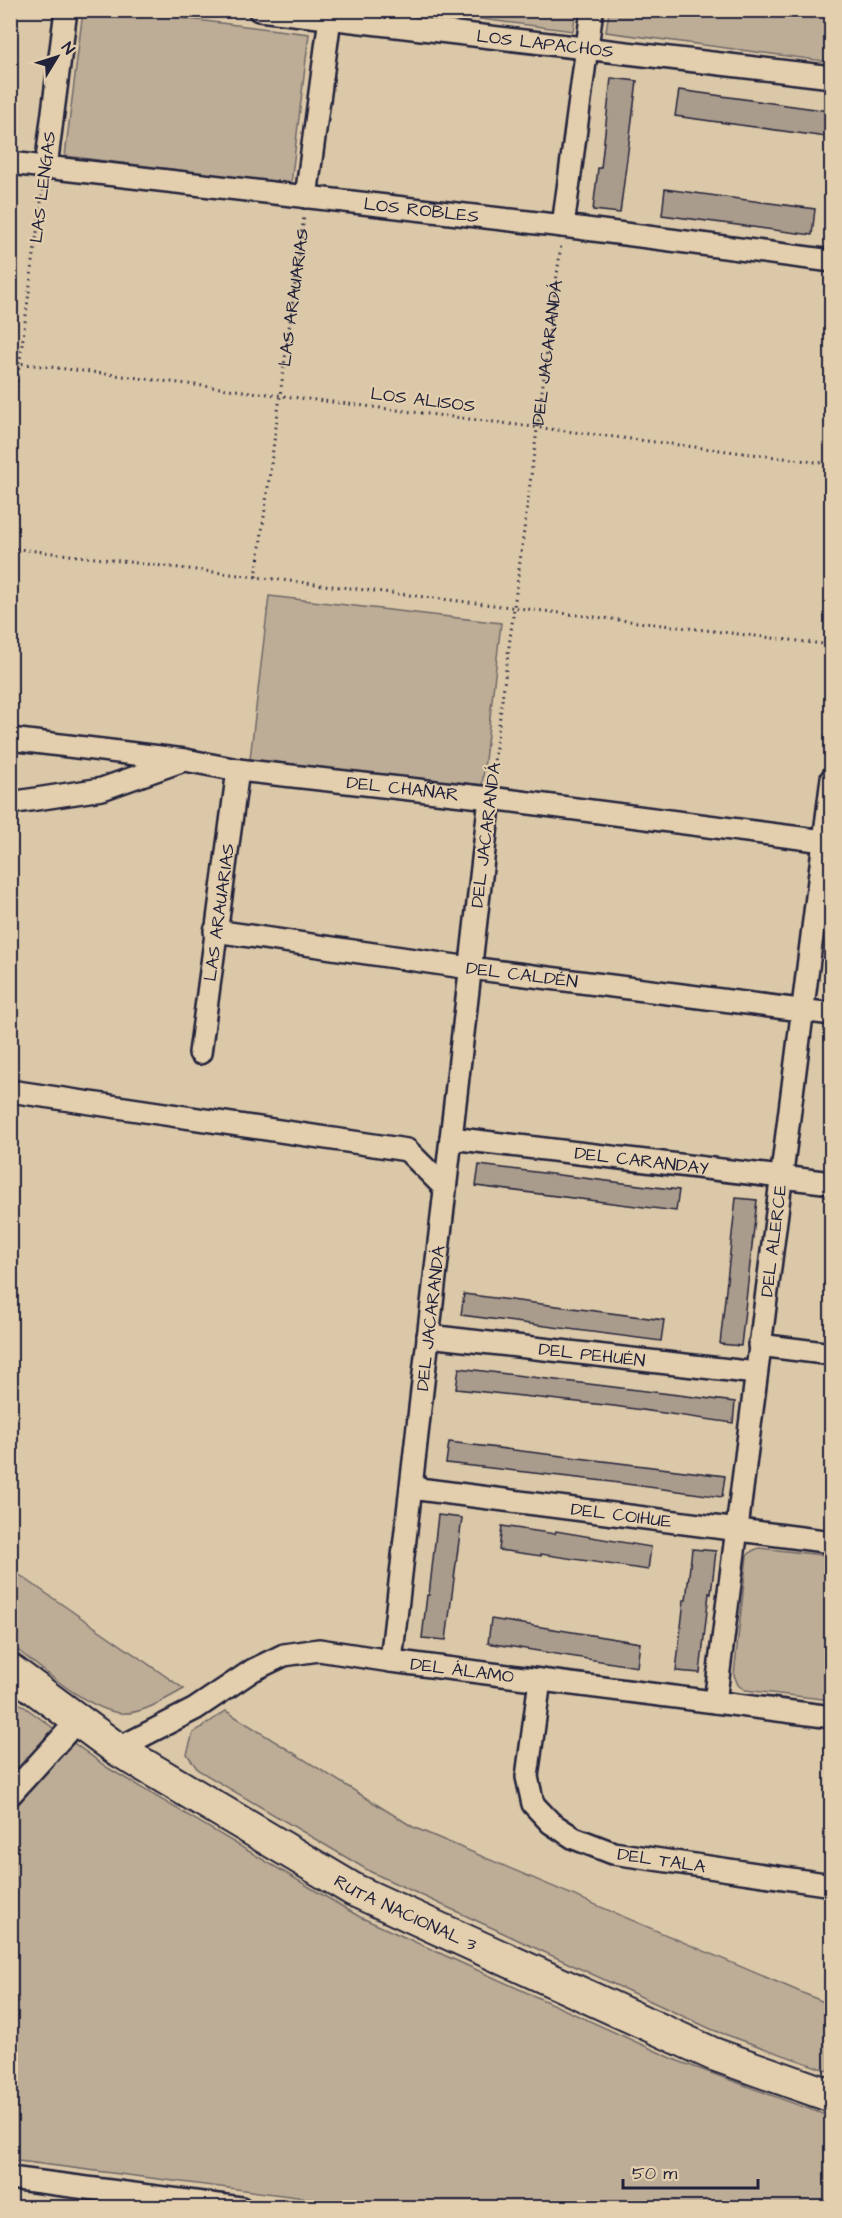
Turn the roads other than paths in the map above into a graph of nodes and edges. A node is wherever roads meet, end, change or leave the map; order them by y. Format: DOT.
graph roads {
  1 [pos="66,10"];
  2 [pos="259,10"];
  3 [pos="592,10"];
  4 [pos="330,18"];
  5 [pos="587,48"];
  6 [pos="831,78"];
  7 [pos="10,163"];
  8 [pos="46,167"];
  9 [pos="306,197"];
  10 [pos="564,226"];
  11 [pos="831,261"];
  12 [pos="10,739"];
  13 [pos="185,760"];
  14 [pos="238,770"];
  15 [pos="831,778"];
  16 [pos="490,798"];
  17 [pos="10,803"];
  18 [pos="827,841"];
  19 [pos="215,931"];
  20 [pos="470,968"];
  21 [pos="802,1011"];
  22 [pos="831,1014"];
  23 [pos="200,1053"];
  24 [pos="10,1091"];
  25 [pos="451,1138"];
  26 [pos="781,1177"];
  27 [pos="831,1183"];
  28 [pos="445,1188"];
  29 [pos="428,1336"];
  30 [pos="759,1345"];
  31 [pos="831,1354"];
  32 [pos="756,1373"];
  33 [pos="411,1488"];
  34 [pos="736,1530"];
  35 [pos="831,1542"];
  36 [pos="391,1662"];
  37 [pos="10,1670"];
  38 [pos="540,1680"];
  39 [pos="715,1702"];
  40 [pos="831,1717"];
  41 [pos="78,1719"];
  42 [pos="117,1749"];
  43 [pos="10,1795"];
  44 [pos="831,1885"];
  45 [pos="831,2096"];
  46 [pos="10,2178"];
  47 [pos="241,2208"];
  1 -- 8 [label="street, LAS LENGAS"];
  2 -- 4 [label="street, LOS LAPACHOS"];
  3 -- 5 [label="street"];
  4 -- 5 [label="street, LOS LAPACHOS"];
  4 -- 9 [label="street"];
  5 -- 6 [label="street, LOS LAPACHOS"];
  5 -- 10 [label="street"];
  7 -- 8 [label="street, LOS ROBLES"];
  8 -- 9 [label="street, LOS ROBLES"];
  9 -- 10 [label="street, LOS ROBLES"];
  10 -- 11 [label="street, LOS ROBLES"];
  12 -- 13 [label="street, DEL CHAÑAR"];
  13 -- 14 [label="street, DEL CHAÑAR"];
  13 -- 17 [label="street"];
  14 -- 16 [label="street, DEL CHAÑAR"];
  14 -- 19 [label="street, LAS ARAUARIAS"];
  15 -- 18 [label="street, DEL ALERCE"];
  16 -- 18 [label="street, DEL CHAÑAR"];
  16 -- 20 [label="street, DEL JACARANDÁ"];
  18 -- 21 [label="street, DEL ALERCE"];
  19 -- 20 [label="street, DEL CALDÉN"];
  19 -- 23 [label="street, LAS ARAUARIAS"];
  20 -- 21 [label="street, DEL CALDÉN"];
  20 -- 25 [label="street, DEL JACARANDÁ"];
  21 -- 22 [label="street, DEL CALDÉN"];
  21 -- 26 [label="street, DEL ALERCE"];
  24 -- 28 [label="street"];
  25 -- 26 [label="street, DEL CARANDAY"];
  25 -- 28 [label="street, DEL JACARANDÁ"];
  26 -- 27 [label="street, DEL CARANDAY"];
  26 -- 30 [label="street, DEL ALERCE"];
  28 -- 29 [label="street, DEL JACARANDÁ"];
  29 -- 32 [label="street, DEL PEHUÉN"];
  29 -- 33 [label="street, DEL JACARANDÁ"];
  30 -- 31 [label="street"];
  30 -- 32 [label="street, DEL ALERCE"];
  32 -- 34 [label="street, DEL ALERCE"];
  33 -- 34 [label="street, DEL COIHUE"];
  33 -- 36 [label="street, DEL JACARANDÁ"];
  34 -- 35 [label="street, DEL COIHUE"];
  34 -- 39 [label="street, DEL ALERCE"];
  36 -- 38 [label="street, DEL ÁLAMO"];
  36 -- 42 [label="street, DEL ÁLAMO"];
  37 -- 41 [label="highway, RUTA NACIONAL 3"];
  38 -- 39 [label="street, DEL ÁLAMO"];
  38 -- 44 [label="street, DEL TALA"];
  39 -- 40 [label="street, DEL ÁLAMO"];
  41 -- 42 [label="highway, RUTA NACIONAL 3"];
  41 -- 43 [label="street"];
  42 -- 45 [label="highway, RUTA NACIONAL 3"];
  46 -- 47 [label="street"];
}
